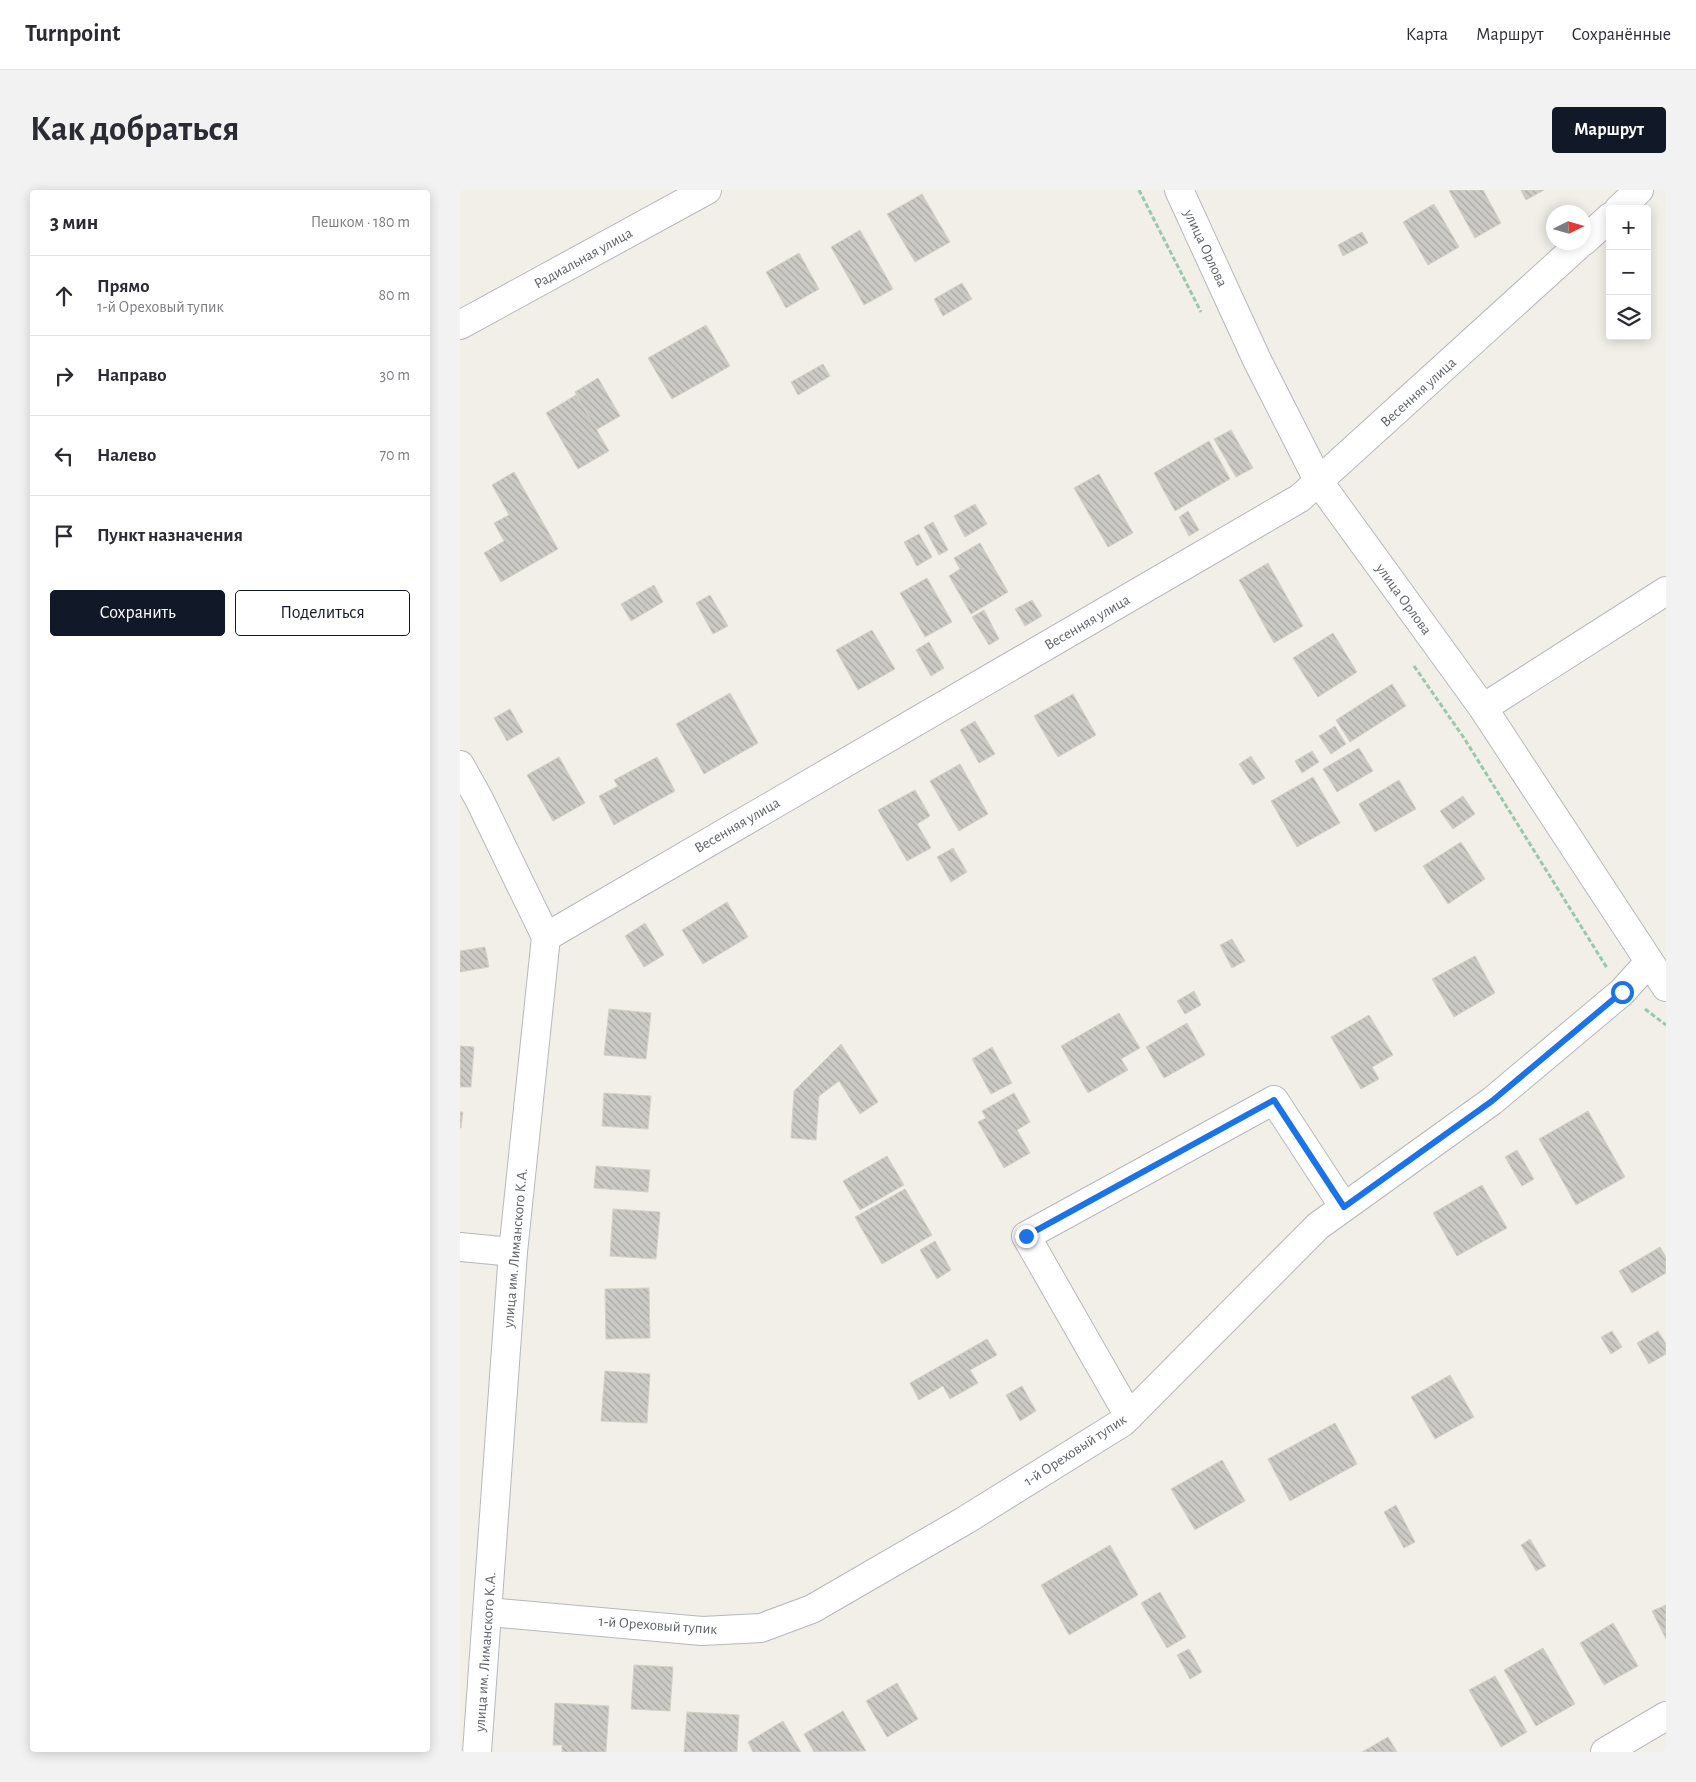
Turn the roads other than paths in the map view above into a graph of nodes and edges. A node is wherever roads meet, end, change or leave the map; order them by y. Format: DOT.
graph roads {
  1 [pos="707,190"];
  2 [pos="1179,190"];
  3 [pos="1639,190"];
  4 [pos="1623,205"];
  5 [pos="1606,221"];
  6 [pos="1591,235"];
  7 [pos="1574,250"];
  8 [pos="460,325"];
  9 [pos="1319,482"];
  10 [pos="1666,591"];
  11 [pos="1483,708"];
  12 [pos="460,764"];
  13 [pos="546,937"];
  14 [pos="1649,962"];
  15 [pos="1666,987"];
  16 [pos="1344,1207"];
  17 [pos="460,1247"];
  18 [pos="512,1252"];
  19 [pos="1129,1416"];
  20 [pos="488,1612"];
  21 [pos="1666,1716"];
  22 [pos="477,1752"];
  23 [pos="1605,1752"];
  1 -- 8 [label="street, Радиальная улица"];
  2 -- 9 [label="street, улица Орлова"];
  3 -- 4 [label="street"];
  5 -- 6 [label="street, Весенняя улица"];
  7 -- 9 [label="street, Весенняя улица"];
  9 -- 11 [label="street, улица Орлова"];
  9 -- 13 [label="street, Весенняя улица"];
  10 -- 11 [label="street"];
  11 -- 14 [label="street, улица Орлова"];
  12 -- 13 [label="street"];
  13 -- 18 [label="street, улица им. Лиманского К.А."];
  14 -- 15 [label="street, улица Орлова"];
  14 -- 16 [label="street, 1-й Ореховый тупик"];
  16 -- 19 [label="street, 1-й Ореховый тупик"];
  16 -- 19 [label="street"];
  17 -- 18 [label="street"];
  18 -- 20 [label="street, улица им. Лиманского К.А."];
  19 -- 20 [label="street, 1-й Ореховый тупик"];
  20 -- 22 [label="street, улица им. Лиманского К.А."];
  21 -- 23 [label="street"];
}
